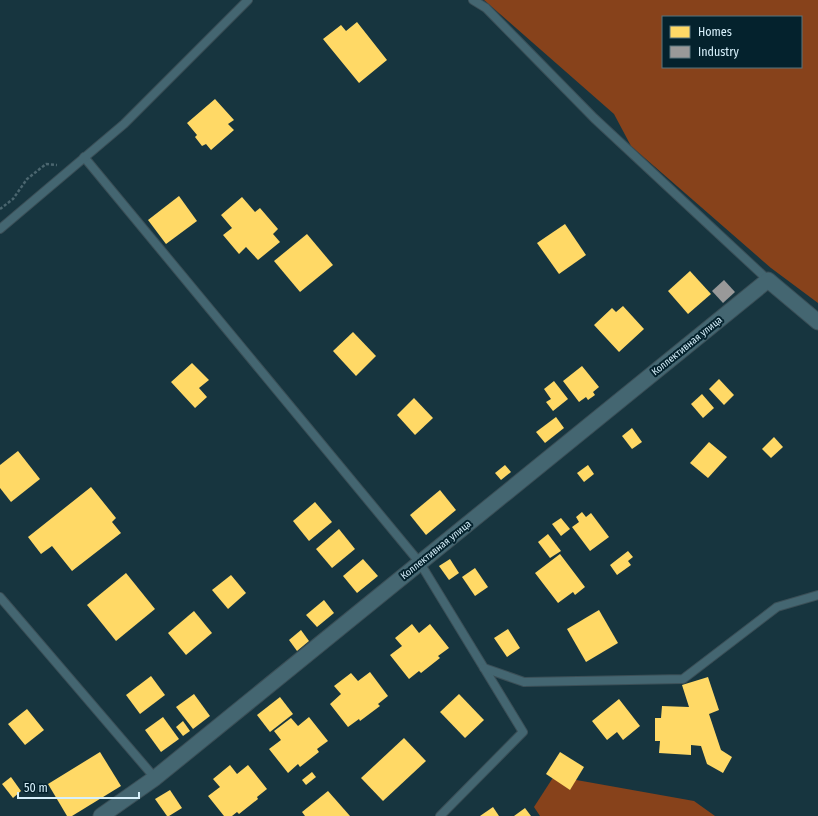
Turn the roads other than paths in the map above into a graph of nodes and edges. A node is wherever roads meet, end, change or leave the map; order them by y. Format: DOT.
graph roads {
  1 [pos="248,0"];
  2 [pos="473,0"];
  3 [pos="84,157"];
  4 [pos="0,229"];
  5 [pos="768,280"];
  6 [pos="818,322"];
  7 [pos="420,563"];
  8 [pos="818,595"];
  9 [pos="0,597"];
  10 [pos="484,668"];
  11 [pos="155,778"];
  12 [pos="101,816"];
  13 [pos="440,816"];
  1 -- 3 [label="lane"];
  2 -- 5 [label="lane"];
  3 -- 4 [label="lane"];
  3 -- 7 [label="lane"];
  5 -- 6 [label="street"];
  5 -- 7 [label="street, Коллективная улица"];
  7 -- 10 [label="lane"];
  7 -- 11 [label="street, Коллективная улица"];
  8 -- 10 [label="lane"];
  9 -- 11 [label="lane"];
  10 -- 13 [label="lane"];
  11 -- 12 [label="street, Коллективная улица"];
}
